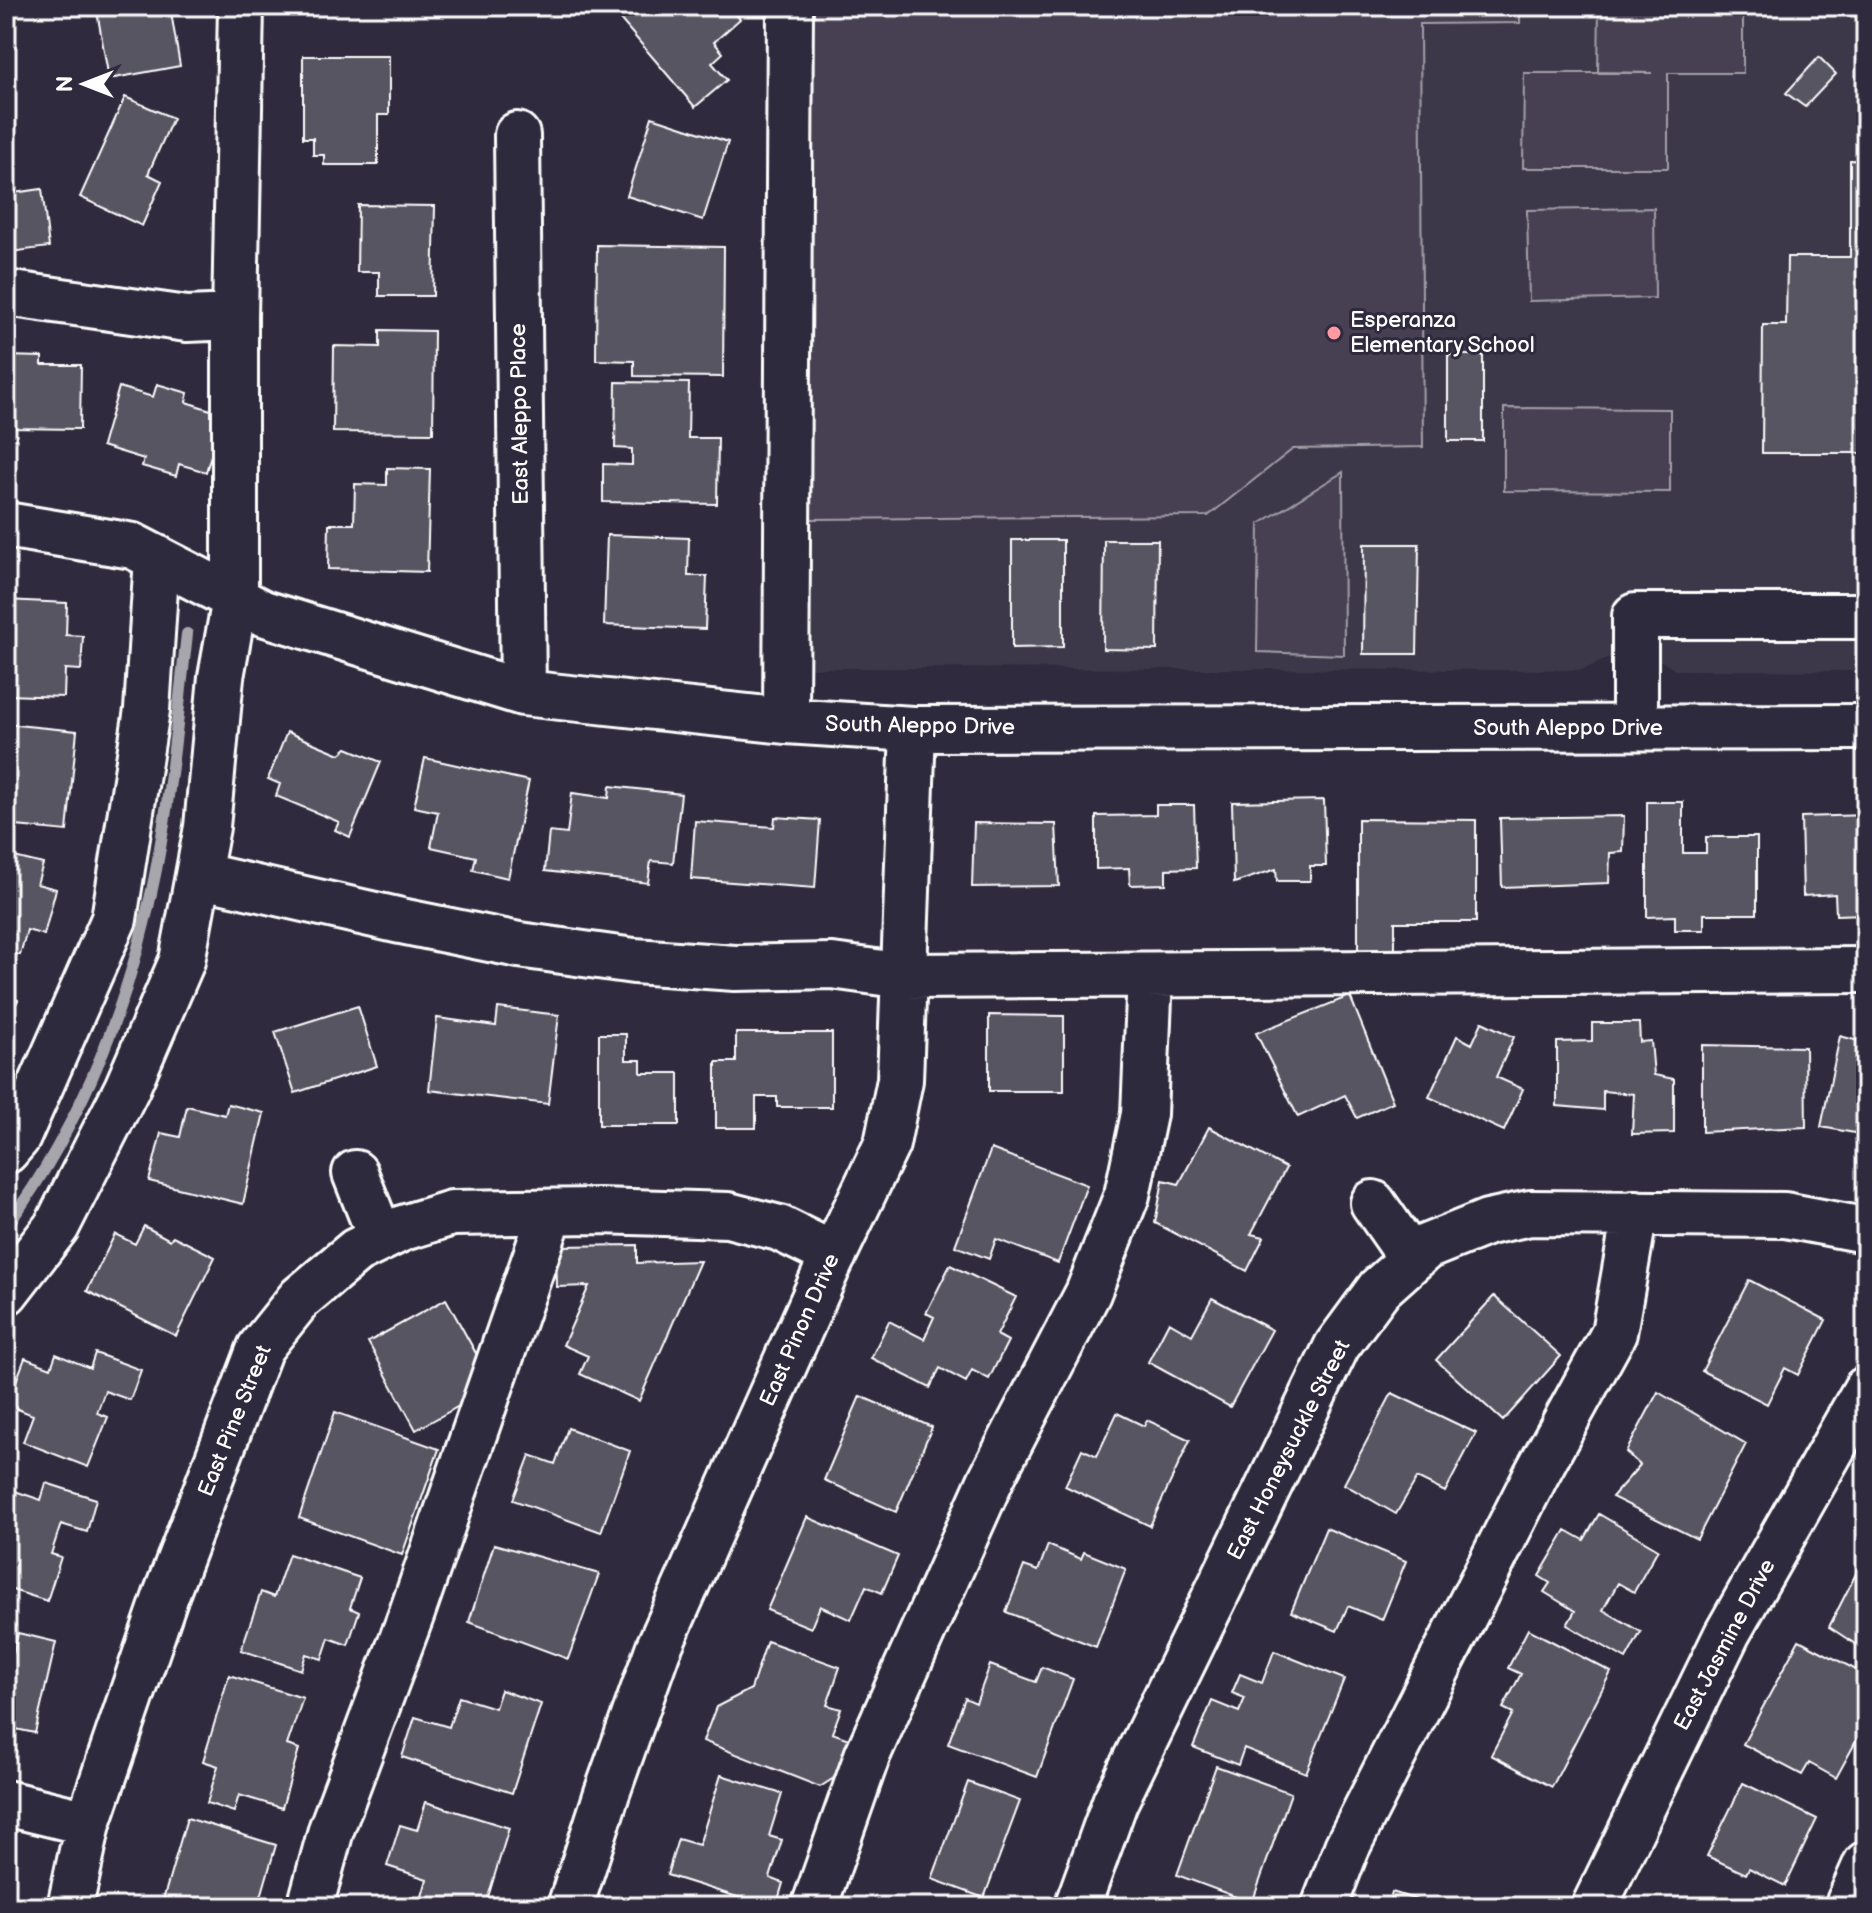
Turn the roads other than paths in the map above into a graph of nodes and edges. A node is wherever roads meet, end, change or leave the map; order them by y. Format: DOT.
graph roads {
  1 [pos="241,6"];
  2 [pos="790,6"];
  3 [pos="517,135"];
  4 [pos="6,293"];
  5 [pos="235,317"];
  6 [pos="6,525"];
  7 [pos="157,558"];
  8 [pos="235,599"];
  9 [pos="1866,616"];
  10 [pos="523,693"];
  11 [pos="786,721"];
  12 [pos="1635,727"];
  13 [pos="1866,727"];
  14 [pos="913,729"];
  15 [pos="198,875"];
  16 [pos="1866,970"];
  17 [pos="1150,975"];
  18 [pos="904,976"];
  19 [pos="6,1151"];
  20 [pos="355,1173"];
  21 [pos="1373,1203"];
  22 [pos="551,1212"];
  23 [pos="1635,1213"];
  24 [pos="1866,1232"];
  25 [pos="381,1239"];
  26 [pos="834,1255"];
  27 [pos="1412,1259"];
  28 [pos="6,1292"];
  29 [pos="1866,1389"];
  30 [pos="6,1803"];
  31 [pos="88,1823"];
  32 [pos="1866,1864"];
  33 [pos="70,1907"];
  34 [pos="310,1907"];
  35 [pos="570,1907"];
  36 [pos="814,1907"];
  37 [pos="1077,1907"];
  38 [pos="1324,1907"];
  39 [pos="1594,1907"];
  40 [pos="1847,1907"];
  1 -- 5 [label="street"];
  2 -- 11 [label="street"];
  3 -- 10 [label="street, East Aleppo Place"];
  4 -- 5 [label="street"];
  5 -- 8 [label="street"];
  6 -- 7 [label="street, South Aleppo Drive"];
  7 -- 8 [label="street, South Aleppo Drive"];
  7 -- 19 [label="street"];
  8 -- 10 [label="street, South Aleppo Drive"];
  8 -- 15 [label="street"];
  9 -- 12 [label="street"];
  10 -- 11 [label="street, South Aleppo Drive"];
  11 -- 14 [label="street, South Aleppo Drive"];
  12 -- 13 [label="street, South Aleppo Drive"];
  12 -- 14 [label="street, South Aleppo Drive"];
  14 -- 18 [label="street, East Pinon Drive"];
  15 -- 18 [label="street"];
  15 -- 28 [label="street"];
  16 -- 17 [label="street"];
  17 -- 18 [label="street"];
  17 -- 36 [label="street"];
  18 -- 26 [label="street, East Pinon Drive"];
  20 -- 25 [label="street"];
  21 -- 27 [label="street"];
  22 -- 25 [label="street, East Pine Street"];
  22 -- 26 [label="street, East Pine Street"];
  22 -- 34 [label="street"];
  23 -- 24 [label="street, East Honeysuckle Street"];
  23 -- 27 [label="street, East Honeysuckle Street"];
  23 -- 38 [label="street"];
  25 -- 31 [label="street, East Pine Street"];
  26 -- 35 [label="street, East Pinon Drive"];
  27 -- 37 [label="street, East Honeysuckle Street"];
  29 -- 39 [label="street, East Jasmine Drive"];
  30 -- 31 [label="street"];
  31 -- 33 [label="street, East Pine Street"];
  32 -- 40 [label="street"];
}
